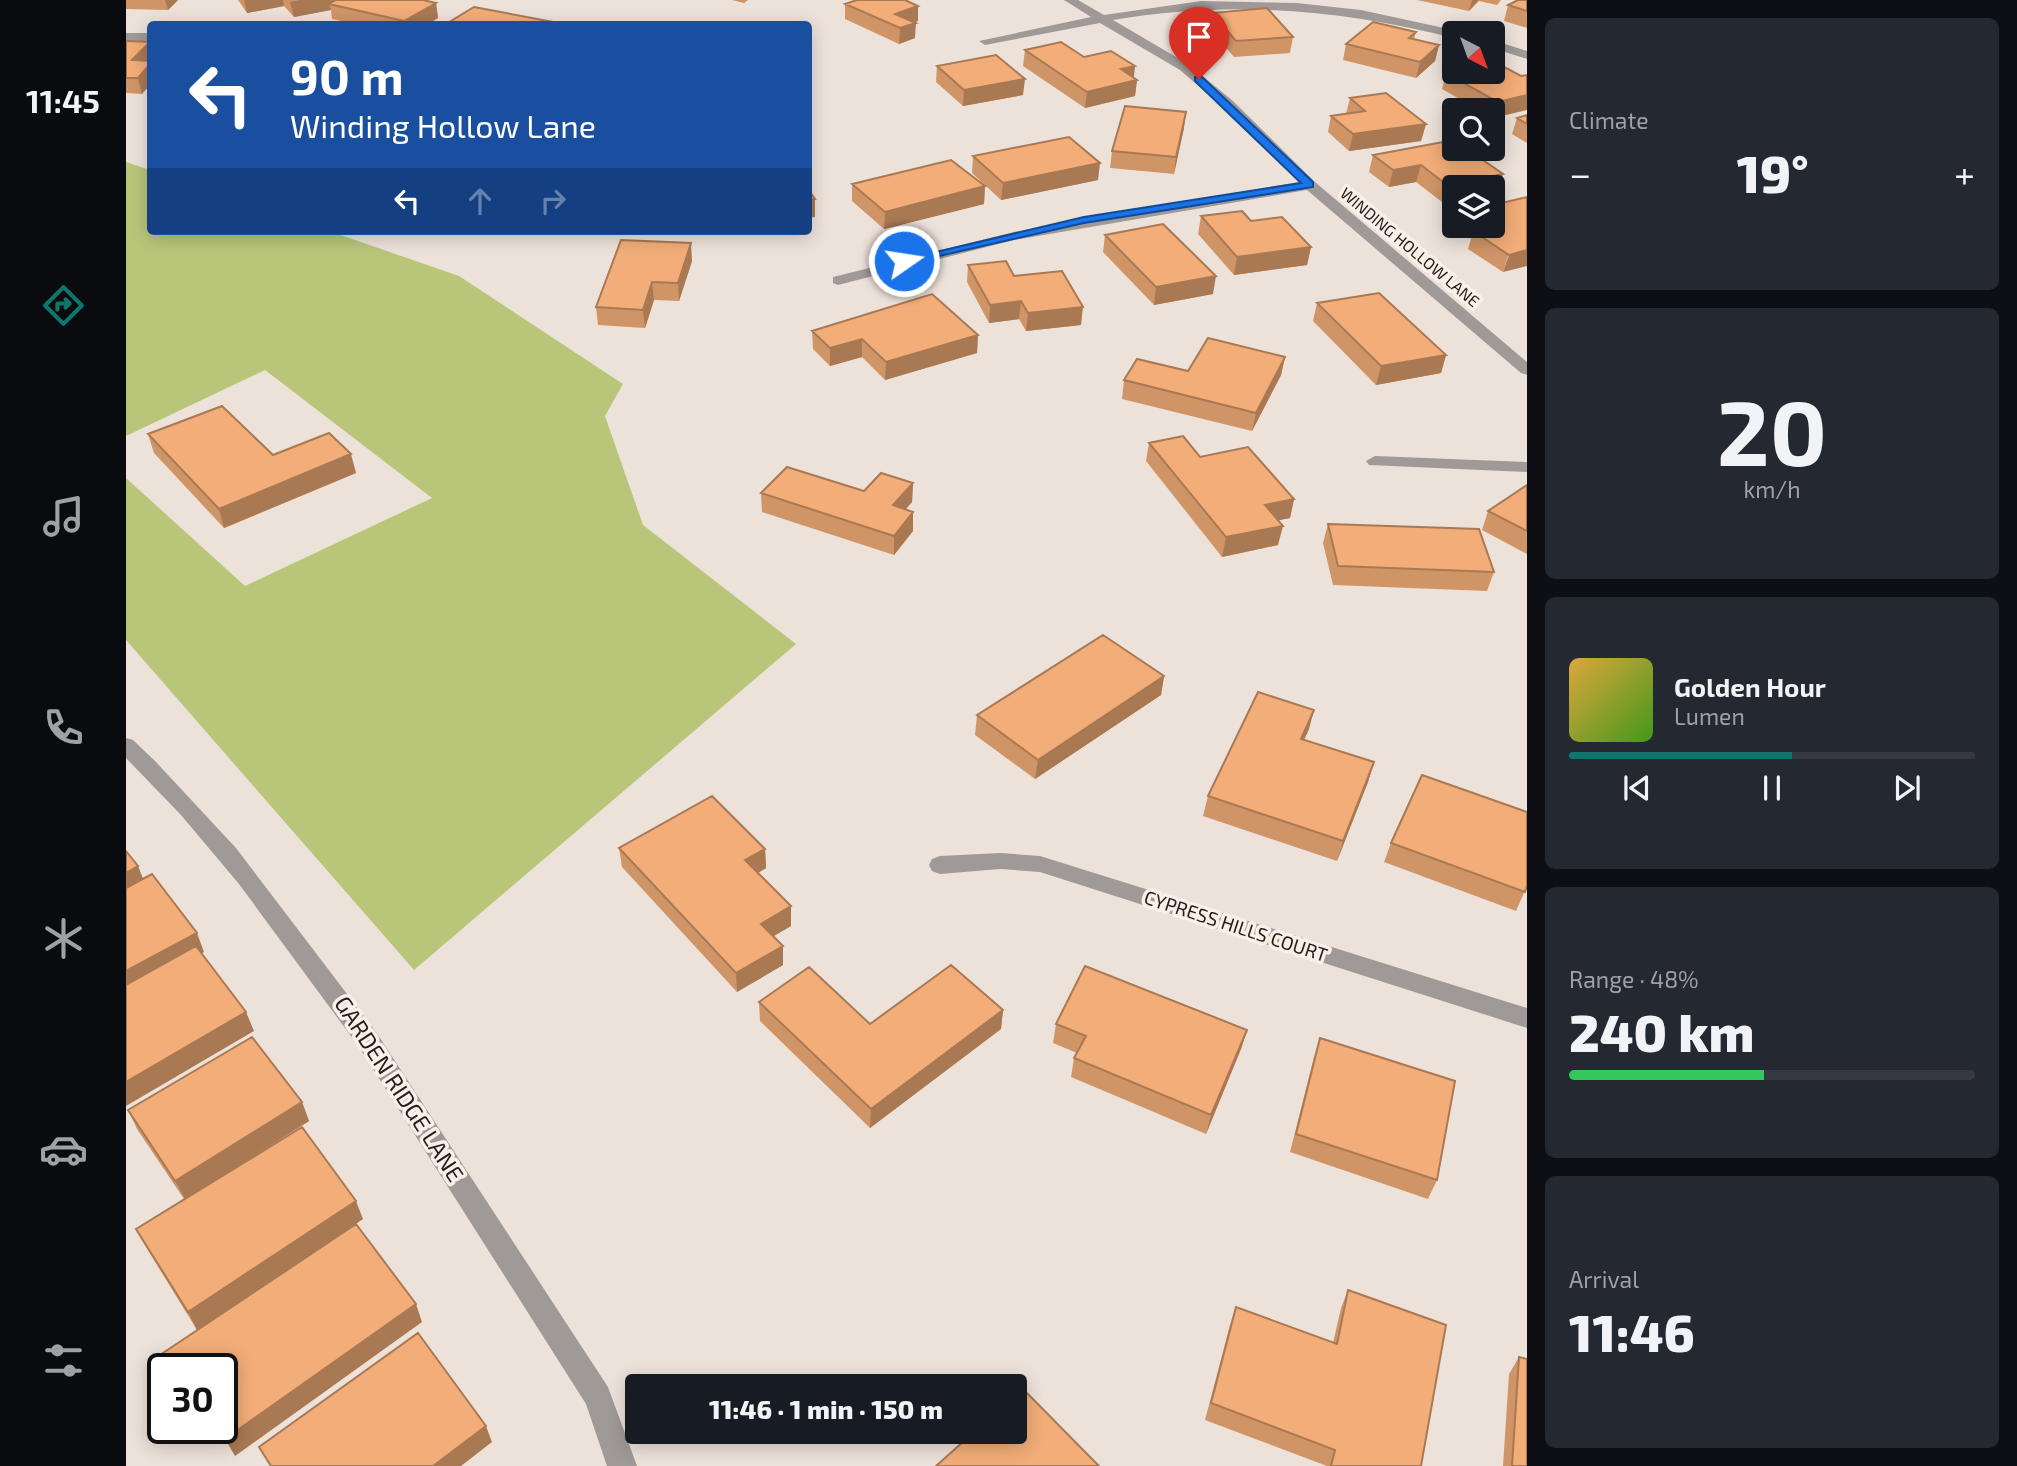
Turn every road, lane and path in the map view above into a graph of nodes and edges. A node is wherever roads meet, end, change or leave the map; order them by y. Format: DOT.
graph roads {
  1 [pos="1070,0"];
  2 [pos="1107,20"];
  3 [pos="1442,31"];
  4 [pos="126,37"];
  5 [pos="147,37"];
  6 [pos="985,41"];
  7 [pos="1505,48"];
  8 [pos="1527,55"];
  9 [pos="1310,185"];
  10 [pos="838,281"];
  11 [pos="1527,370"];
  12 [pos="1375,461"];
  13 [pos="1527,467"];
  14 [pos="126,746"];
  15 [pos="940,865"];
  16 [pos="1527,1018"];
  17 [pos="622,1466"];
  1 -- 2 [label="street, WINDING HOLLOW LANE"];
  2 -- 3 [label="street"];
  2 -- 6 [label="street"];
  2 -- 9 [label="street, WINDING HOLLOW LANE"];
  4 -- 5 [label="street"];
  7 -- 8 [label="street"];
  9 -- 10 [label="street"];
  9 -- 11 [label="street, WINDING HOLLOW LANE"];
  12 -- 13 [label="street"];
  14 -- 17 [label="street, GARDEN RIDGE LANE"];
  15 -- 16 [label="street, CYPRESS HILLS COURT"];
}
